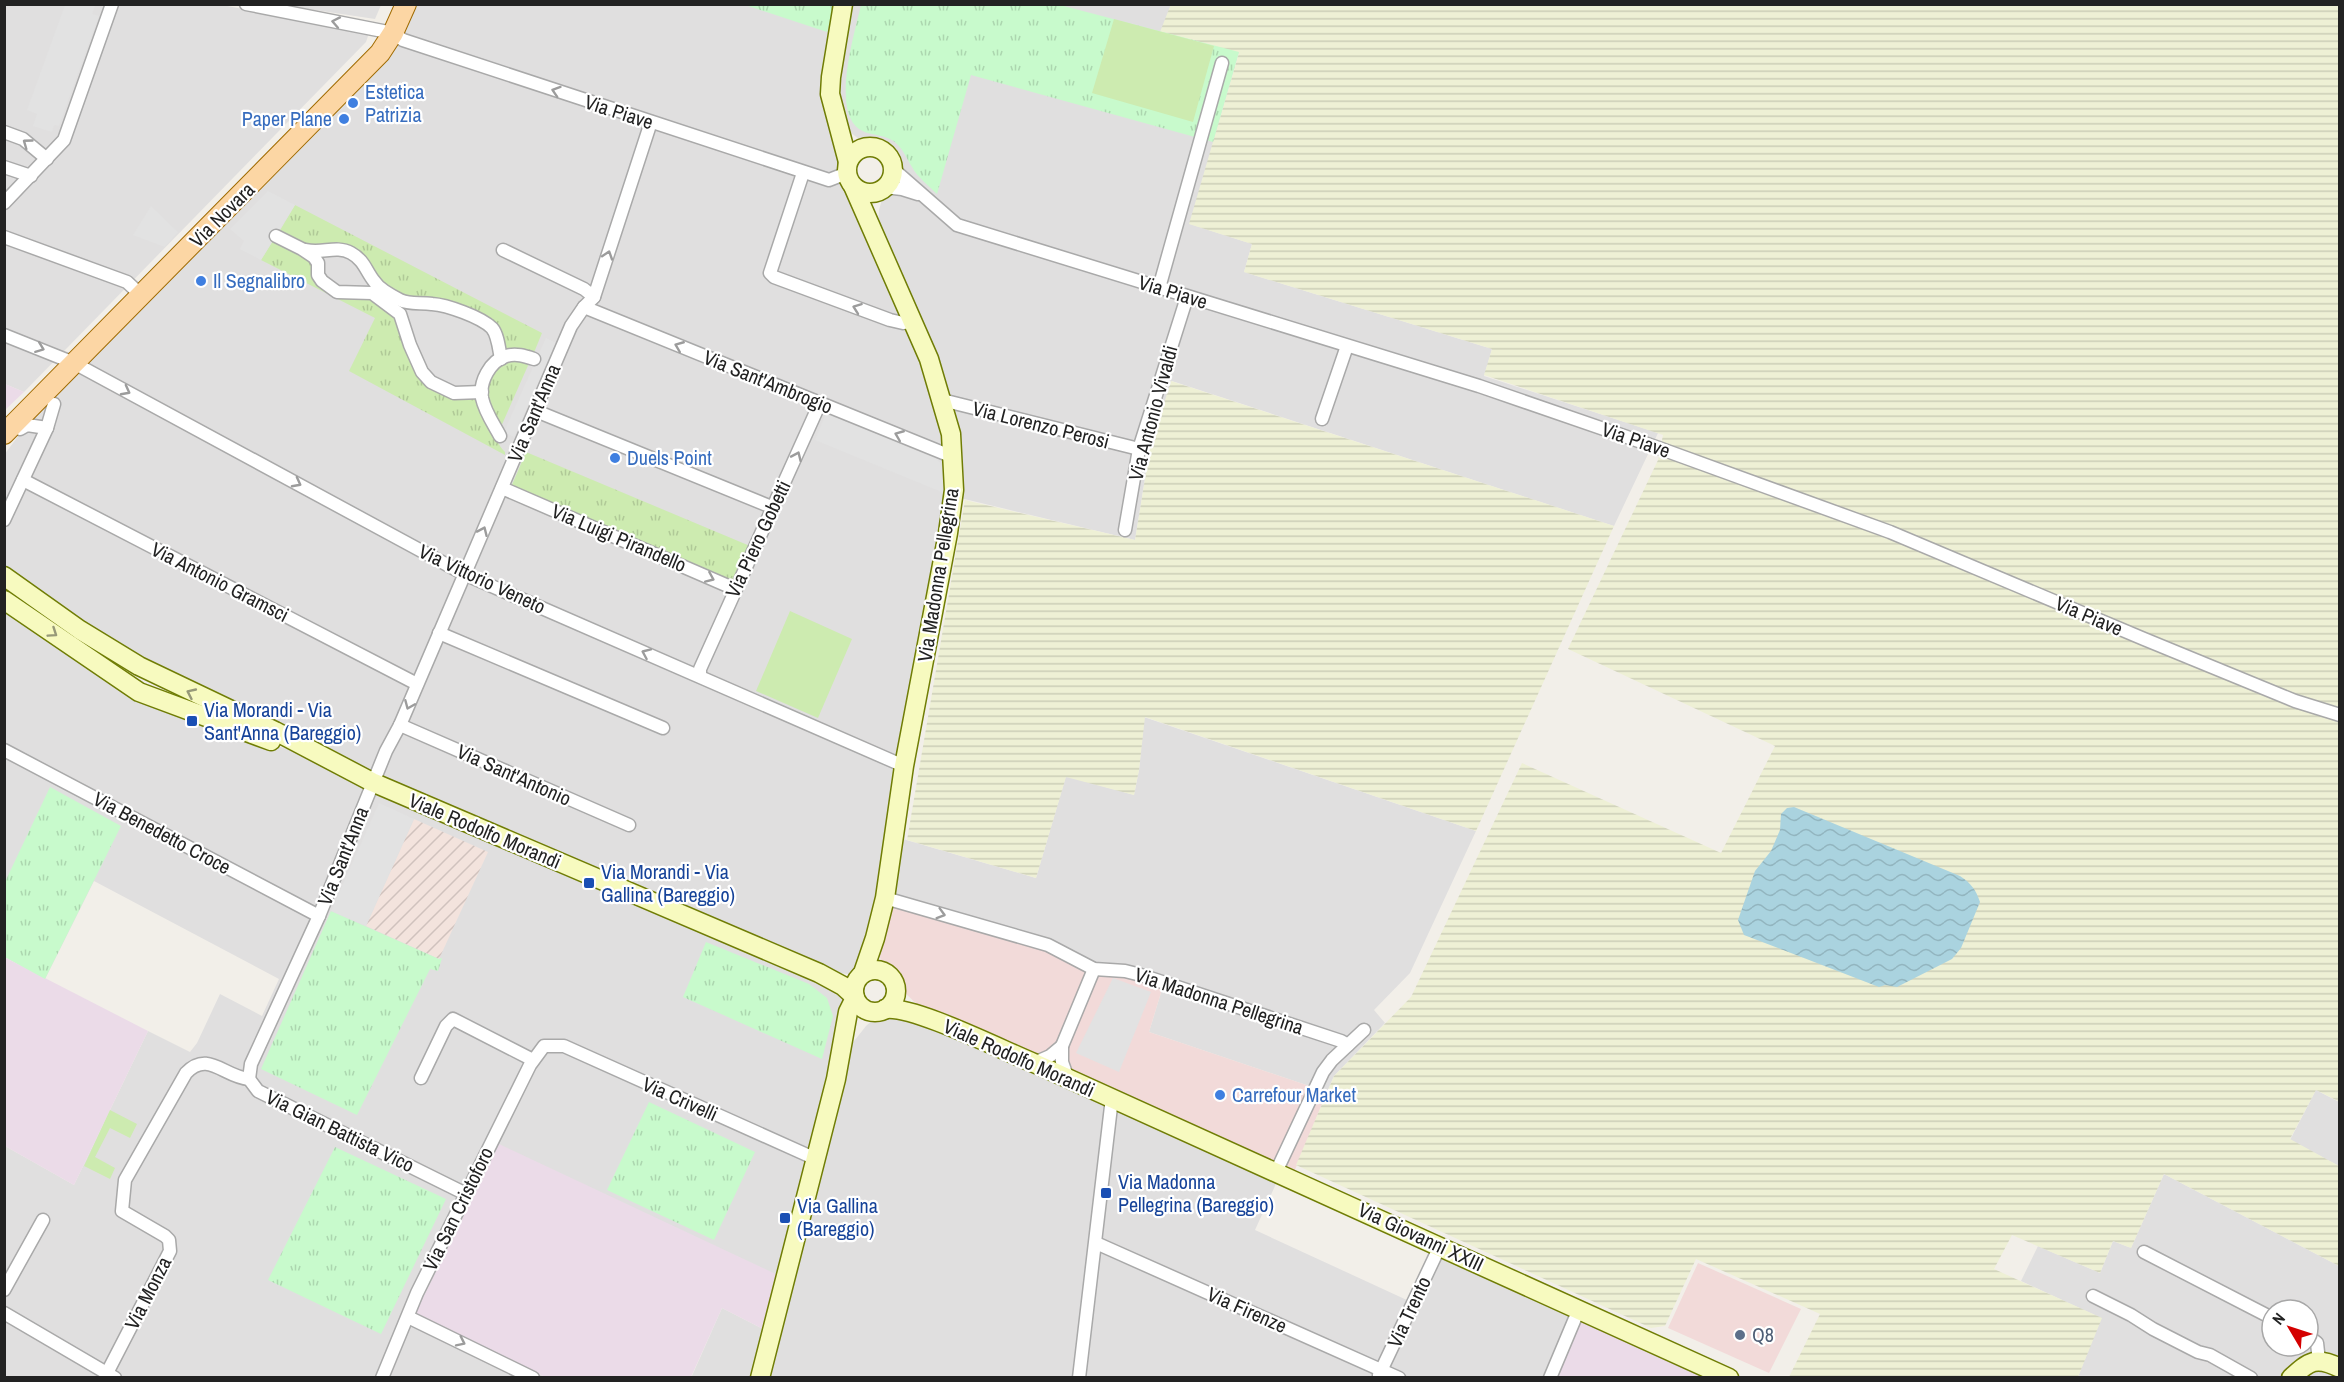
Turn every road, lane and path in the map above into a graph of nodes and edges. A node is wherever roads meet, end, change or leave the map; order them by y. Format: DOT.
graph roads {
  1 [pos="112,4"];
  2 [pos="246,4"];
  3 [pos="406,4"];
  4 [pos="843,4"];
  5 [pos="393,33"];
  6 [pos="1222,63"];
  7 [pos="651,122"];
  8 [pos="839,127"];
  9 [pos="4,132"];
  10 [pos="864,147"];
  11 [pos="47,159"];
  12 [pos="4,167"];
  13 [pos="893,169"];
  14 [pos="803,173"];
  15 [pos="849,174"];
  16 [pos="31,176"];
  17 [pos="883,190"];
  18 [pos="925,196"];
  19 [pos="4,203"];
  20 [pos="873,227"];
  21 [pos="276,236"];
  22 [pos="4,237"];
  23 [pos="302,249"];
  24 [pos="503,250"];
  25 [pos="1160,288"];
  26 [pos="142,296"];
  27 [pos="594,297"];
  28 [pos="1187,297"];
  29 [pos="422,304"];
  30 [pos="584,307"];
  31 [pos="913,321"];
  32 [pos="405,326"];
  33 [pos="4,335"];
  34 [pos="1347,346"];
  35 [pos="501,359"];
  36 [pos="534,360"];
  37 [pos="74,363"];
  38 [pos="482,392"];
  39 [pos="50,398"];
  40 [pos="942,400"];
  41 [pos="820,403"];
  42 [pos="536,411"];
  43 [pos="1322,419"];
  44 [pos="47,428"];
  45 [pos="12,431"];
  46 [pos="500,436"];
  47 [pos="4,449"];
  48 [pos="1139,449"];
  49 [pos="953,458"];
  50 [pos="23,480"];
  51 [pos="502,488"];
  52 [pos="774,508"];
  53 [pos="4,520"];
  54 [pos="1125,530"];
  55 [pos="464,573"];
  56 [pos="7,576"];
  57 [pos="735,589"];
  58 [pos="4,600"];
  59 [pos="439,633"];
  60 [pos="700,676"];
  61 [pos="417,684"];
  62 [pos="2340,715"];
  63 [pos="400,725"];
  64 [pos="663,728"];
  65 [pos="4,750"];
  66 [pos="319,756"];
  67 [pos="904,766"];
  68 [pos="372,782"];
  69 [pos="629,825"];
  70 [pos="885,898"];
  71 [pos="319,916"];
  72 [pos="875,938"];
  73 [pos="1094,969"];
  74 [pos="819,973"];
  75 [pos="861,975"];
  76 [pos="891,980"];
  77 [pos="855,997"];
  78 [pos="882,1011"];
  79 [pos="926,1017"];
  80 [pos="1364,1030"];
  81 [pos="843,1041"];
  82 [pos="1348,1045"];
  83 [pos="544,1046"];
  84 [pos="1062,1046"];
  85 [pos="533,1060"];
  86 [pos="1034,1063"];
  87 [pos="186,1073"];
  88 [pos="249,1078"];
  89 [pos="421,1078"];
  90 [pos="1068,1079"];
  91 [pos="1112,1098"];
  92 [pos="816,1159"];
  93 [pos="1276,1172"];
  94 [pos="466,1194"];
  95 [pos="43,1220"];
  96 [pos="1096,1243"];
  97 [pos="1440,1246"];
  98 [pos="2144,1252"];
  99 [pos="4,1290"];
  100 [pos="2093,1296"];
  101 [pos="1579,1309"];
  102 [pos="4,1312"];
  103 [pos="2260,1312"];
  104 [pos="408,1317"];
  105 [pos="2319,1358"];
  106 [pos="2319,1361"];
  107 [pos="2340,1368"];
  108 [pos="1380,1374"];
  109 [pos="111,1375"];
  110 [pos="382,1377"];
  111 [pos="533,1377"];
  112 [pos="760,1377"];
  113 [pos="1079,1377"];
  114 [pos="1399,1377"];
  115 [pos="1550,1377"];
  116 [pos="1730,1377"];
  117 [pos="2251,1377"];
  118 [pos="2291,1377"];
  1 -- 11 [label="street"];
  5 -- 2 [label="street, Via Piave, one-way"];
  3 -- 5 [label="main road, Via Novara"];
  4 -- 8 [label="street, Via Madonna Pellegrina"];
  7 -- 5 [label="street, Via Piave, one-way"];
  5 -- 26 [label="main road, Via Novara"];
  6 -- 25 [label="street"];
  7 -- 14 [label="street, Via Piave"];
  27 -- 7 [label="street, Via Sant'Anna, one-way"];
  8 -- 10 [label="street"];
  8 -- 15 [label="street, Via Madonna Pellegrina"];
  11 -- 9 [label="street, one-way"];
  10 -- 13 [label="street"];
  10 -- 15 [label="street"];
  11 -- 16 [label="street"];
  12 -- 16 [label="street"];
  13 -- 17 [label="street"];
  13 -- 18 [label="street, Via Piave"];
  14 -- 15 [label="street, Via Piave"];
  31 -- 14 [label="street, one-way"];
  15 -- 17 [label="street"];
  15 -- 20 [label="street, Via Madonna Pellegrina"];
  16 -- 19 [label="street"];
  17 -- 18 [label="street, Via Piave"];
  17 -- 20 [label="street"];
  18 -- 25 [label="street, Via Piave"];
  20 -- 31 [label="street, Via Madonna Pellegrina"];
  21 -- 23 [label="street"];
  22 -- 26 [label="street"];
  23 -- 29 [label="street"];
  23 -- 32 [label="street"];
  24 -- 27 [label="street"];
  25 -- 28 [label="street, Via Piave"];
  26 -- 37 [label="main road, Via Novara"];
  27 -- 30 [label="street, Via Sant'Anna"];
  28 -- 34 [label="street, Via Piave"];
  28 -- 48 [label="street, Via Antonio Vivaldi"];
  29 -- 32 [label="street"];
  29 -- 35 [label="street"];
  41 -- 30 [label="street, Via Sant'Ambrogio, one-way"];
  30 -- 42 [label="street, Via Sant'Anna"];
  31 -- 40 [label="street, Via Madonna Pellegrina"];
  32 -- 38 [label="street"];
  33 -- 37 [label="street, Via Vittorio Veneto, one-way"];
  34 -- 43 [label="street"];
  34 -- 62 [label="street, Via Piave"];
  35 -- 36 [label="street"];
  35 -- 38 [label="street"];
  37 -- 39 [label="main road, Via Novara"];
  37 -- 55 [label="street, Via Vittorio Veneto, one-way"];
  38 -- 46 [label="street"];
  39 -- 44 [label="street"];
  39 -- 45 [label="main road, Via Novara"];
  40 -- 48 [label="street, Via Lorenzo Perosi"];
  40 -- 49 [label="street, Via Madonna Pellegrina"];
  49 -- 41 [label="street, Via Sant'Ambrogio, one-way"];
  52 -- 41 [label="street, Via Piero Gobetti, one-way"];
  42 -- 51 [label="street, Via Sant'Anna"];
  42 -- 52 [label="street"];
  44 -- 45 [label="street"];
  44 -- 50 [label="street"];
  45 -- 47 [label="main road, Via Novara"];
  48 -- 54 [label="street, Via Antonio Vivaldi"];
  49 -- 67 [label="street, Via Madonna Pellegrina"];
  50 -- 53 [label="street"];
  50 -- 61 [label="street, Via Antonio Gramsci"];
  55 -- 51 [label="street, Via Sant'Anna, one-way"];
  51 -- 57 [label="street, Via Luigi Pirandello, one-way"];
  52 -- 57 [label="street, Via Piero Gobetti"];
  55 -- 59 [label="street, Via Sant'Anna"];
  60 -- 55 [label="street, Via Vittorio Veneto, one-way"];
  66 -- 56 [label="street, Viale Rodolfo Morandi, one-way"];
  57 -- 60 [label="street, Via Piero Gobetti"];
  58 -- 66 [label="street, Viale Rodolfo Morandi, one-way"];
  59 -- 61 [label="street, Via Sant'Anna"];
  59 -- 64 [label="street"];
  60 -- 67 [label="street, Via Vittorio Veneto"];
  61 -- 63 [label="street, Via Sant'Anna, one-way"];
  63 -- 68 [label="street, Via Sant'Anna"];
  63 -- 69 [label="street, Via Sant'Antonio"];
  65 -- 71 [label="street, Via Benedetto Croce"];
  66 -- 68 [label="street, Viale Rodolfo Morandi"];
  67 -- 70 [label="street, Via Madonna Pellegrina"];
  68 -- 71 [label="street, Via Sant'Anna"];
  68 -- 74 [label="street, Viale Rodolfo Morandi"];
  70 -- 72 [label="street, Via Madonna Pellegrina"];
  70 -- 73 [label="street, Via Madonna Pellegrina, one-way"];
  71 -- 88 [label="street, Via Sant'Anna"];
  72 -- 75 [label="street, Via Madonna Pellegrina"];
  72 -- 76 [label="street, Via Madonna Pellegrina"];
  73 -- 82 [label="street, Via Madonna Pellegrina"];
  73 -- 84 [label="street"];
  74 -- 75 [label="street, Viale Rodolfo Morandi"];
  74 -- 77 [label="street, Viale Rodolfo Morandi"];
  75 -- 76 [label="street"];
  75 -- 77 [label="street"];
  76 -- 78 [label="street"];
  76 -- 79 [label="street, Viale Rodolfo Morandi"];
  77 -- 78 [label="street"];
  77 -- 81 [label="street"];
  78 -- 79 [label="street, Viale Rodolfo Morandi"];
  78 -- 81 [label="street"];
  79 -- 86 [label="street, Viale Rodolfo Morandi"];
  80 -- 82 [label="street"];
  81 -- 92 [label="street"];
  82 -- 93 [label="street"];
  83 -- 85 [label="street, Via San Cristoforo"];
  83 -- 92 [label="street, Via Crivelli"];
  84 -- 86 [label="street"];
  84 -- 90 [label="street"];
  85 -- 89 [label="street"];
  85 -- 94 [label="street, Via San Cristoforo"];
  86 -- 90 [label="street, Viale Rodolfo Morandi"];
  87 -- 88 [label="street, Via Gian Battista Vico"];
  87 -- 109 [label="street, Via Monza"];
  88 -- 94 [label="street, Via Gian Battista Vico"];
  90 -- 91 [label="street, Viale Rodolfo Morandi"];
  91 -- 93 [label="street, Via Giovanni XXIII"];
  91 -- 96 [label="street"];
  92 -- 112 [label="street"];
  93 -- 97 [label="street, Via Giovanni XXIII"];
  94 -- 104 [label="street, Via San Cristoforo"];
  95 -- 99 [label="street"];
  96 -- 108 [label="street, Via Firenze"];
  96 -- 113 [label="street"];
  97 -- 101 [label="street, Via Giovanni XXIII"];
  97 -- 108 [label="street, Via Trento"];
  98 -- 103 [label="street"];
  100 -- 117 [label="street"];
  101 -- 115 [label="street"];
  101 -- 116 [label="street, Via Giovanni XXIII"];
  102 -- 109 [label="street"];
  104 -- 110 [label="street, Via San Cristoforo"];
  104 -- 111 [label="street, one-way"];
  105 -- 106 [label="street"];
  106 -- 107 [label="street"];
  106 -- 118 [label="street"];
  108 -- 114 [label="street, Via Firenze"];
}
